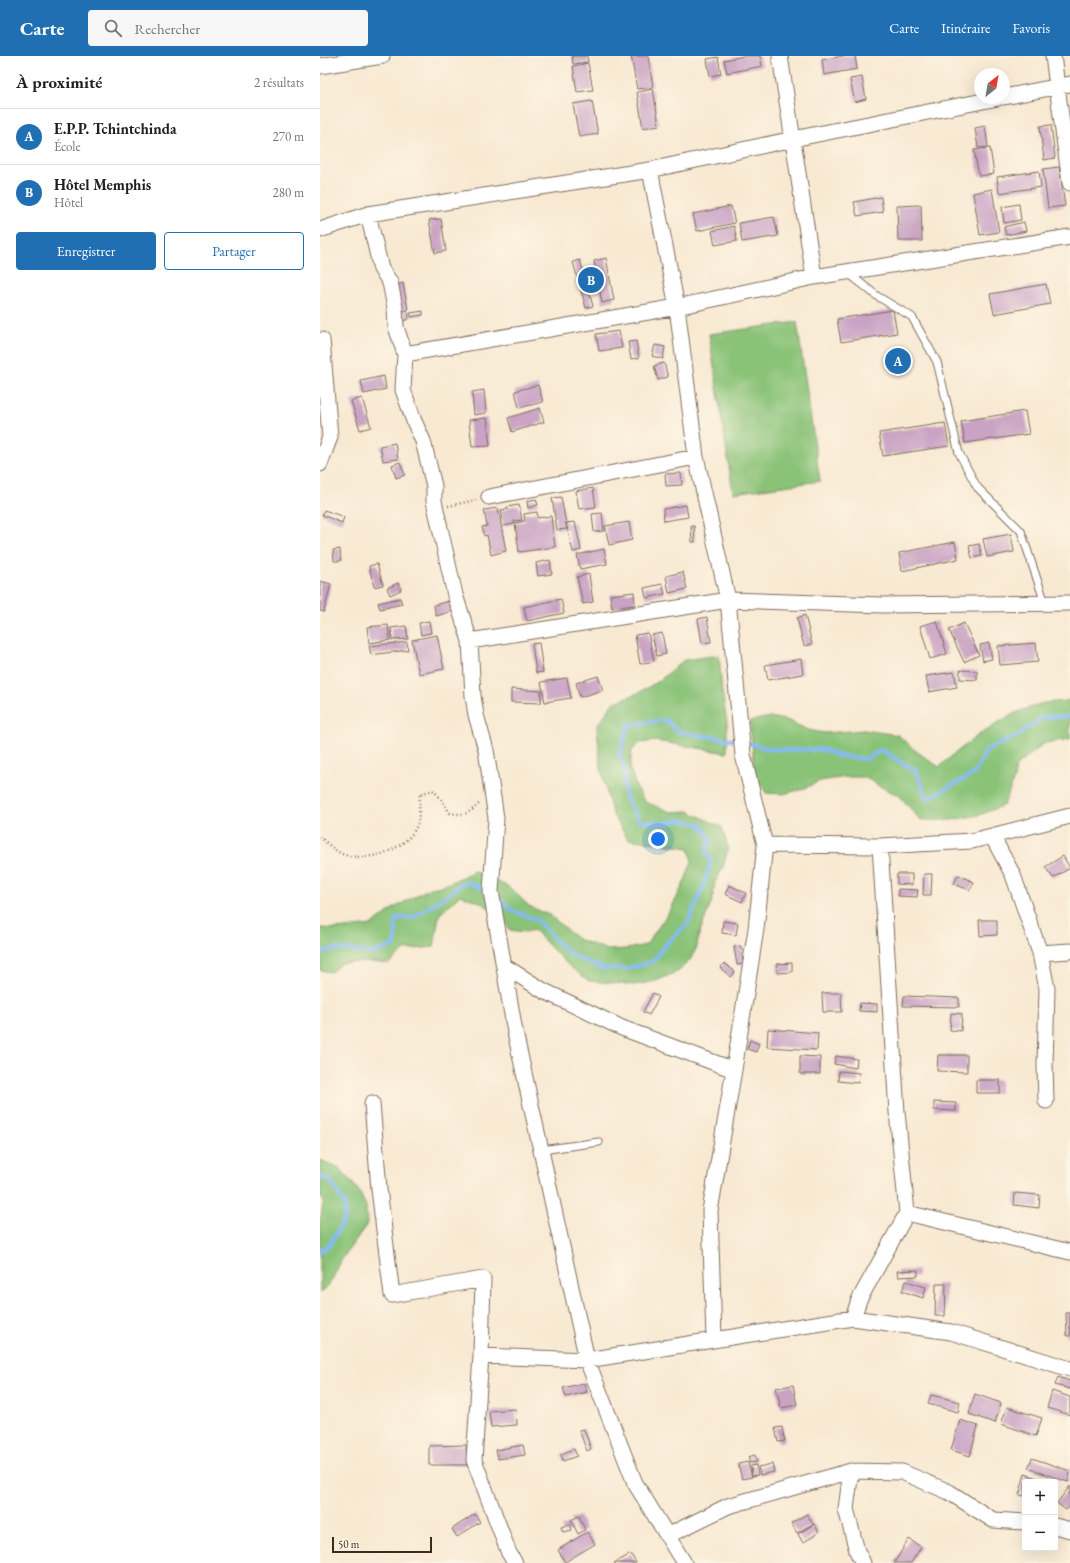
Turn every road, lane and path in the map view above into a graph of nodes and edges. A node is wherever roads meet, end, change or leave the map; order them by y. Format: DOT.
graph roads {
  1 [pos="382,56"];
  2 [pos="780,56"];
  3 [pos="1053,56"];
  4 [pos="320,66"];
  5 [pos="1064,85"];
  6 [pos="1010,96"];
  7 [pos="974,103"];
  8 [pos="793,139"];
  9 [pos="650,170"];
  10 [pos="1070,183"];
  11 [pos="368,214"];
  12 [pos="320,230"];
  13 [pos="1070,237"];
  14 [pos="846,272"];
  15 [pos="814,277"];
  16 [pos="677,307"];
  17 [pos="322,340"];
  18 [pos="405,354"];
  19 [pos="696,457"];
  20 [pos="320,464"];
  21 [pos="489,497"];
  22 [pos="436,508"];
  23 [pos="728,600"];
  24 [pos="1070,603"];
  25 [pos="1045,604"];
  26 [pos="470,641"];
  27 [pos="493,794"];
  28 [pos="1070,816"];
  29 [pos="992,836"];
  30 [pos="320,837"];
  31 [pos="764,845"];
  32 [pos="880,846"];
  33 [pos="1070,951"];
  34 [pos="1040,953"];
  35 [pos="504,966"];
  36 [pos="734,1070"];
  37 [pos="1046,1101"];
  38 [pos="372,1103"];
  39 [pos="599,1142"];
  40 [pos="541,1150"];
  41 [pos="907,1213"];
  42 [pos="1070,1252"];
  43 [pos="853,1318"];
  44 [pos="714,1339"];
  45 [pos="481,1356"];
  46 [pos="587,1360"];
  47 [pos="1070,1369"];
  48 [pos="851,1471"];
  49 [pos="1022,1522"];
  50 [pos="667,1536"];
  51 [pos="515,1563"];
  52 [pos="684,1563"];
  53 [pos="863,1563"];
  1 -- 4 [label="street"];
  2 -- 8 [label="street"];
  3 -- 5 [label="street"];
  5 -- 6 [label="street"];
  5 -- 10 [label="street"];
  7 -- 8 [label="street"];
  8 -- 9 [label="street"];
  8 -- 15 [label="street"];
  9 -- 11 [label="street"];
  9 -- 16 [label="street"];
  11 -- 12 [label="street"];
  11 -- 18 [label="street"];
  13 -- 14 [label="street"];
  14 -- 15 [label="street"];
  14 -- 25 [label="lane"];
  15 -- 16 [label="street"];
  16 -- 18 [label="street"];
  16 -- 19 [label="street"];
  17 -- 20 [label="street"];
  18 -- 22 [label="street"];
  19 -- 21 [label="street"];
  19 -- 23 [label="street"];
  21 -- 22 [label="path"];
  22 -- 26 [label="street"];
  23 -- 25 [label="street"];
  23 -- 26 [label="street"];
  23 -- 31 [label="street"];
  24 -- 25 [label="street"];
  26 -- 27 [label="street"];
  27 -- 30 [label="path"];
  27 -- 35 [label="street"];
  28 -- 29 [label="street"];
  29 -- 32 [label="street"];
  29 -- 34 [label="street"];
  31 -- 32 [label="street"];
  31 -- 36 [label="street"];
  32 -- 41 [label="street"];
  33 -- 34 [label="street"];
  34 -- 37 [label="street"];
  35 -- 36 [label="street"];
  35 -- 40 [label="street"];
  36 -- 44 [label="street"];
  38 -- 45 [label="street"];
  39 -- 40 [label="lane"];
  40 -- 46 [label="street"];
  41 -- 42 [label="street"];
  41 -- 43 [label="street"];
  43 -- 44 [label="street"];
  43 -- 47 [label="street"];
  44 -- 46 [label="street"];
  45 -- 46 [label="street"];
  45 -- 51 [label="street"];
  46 -- 50 [label="street"];
  48 -- 49 [label="street"];
  48 -- 50 [label="street"];
  48 -- 53 [label="street"];
  50 -- 52 [label="street"];
}
